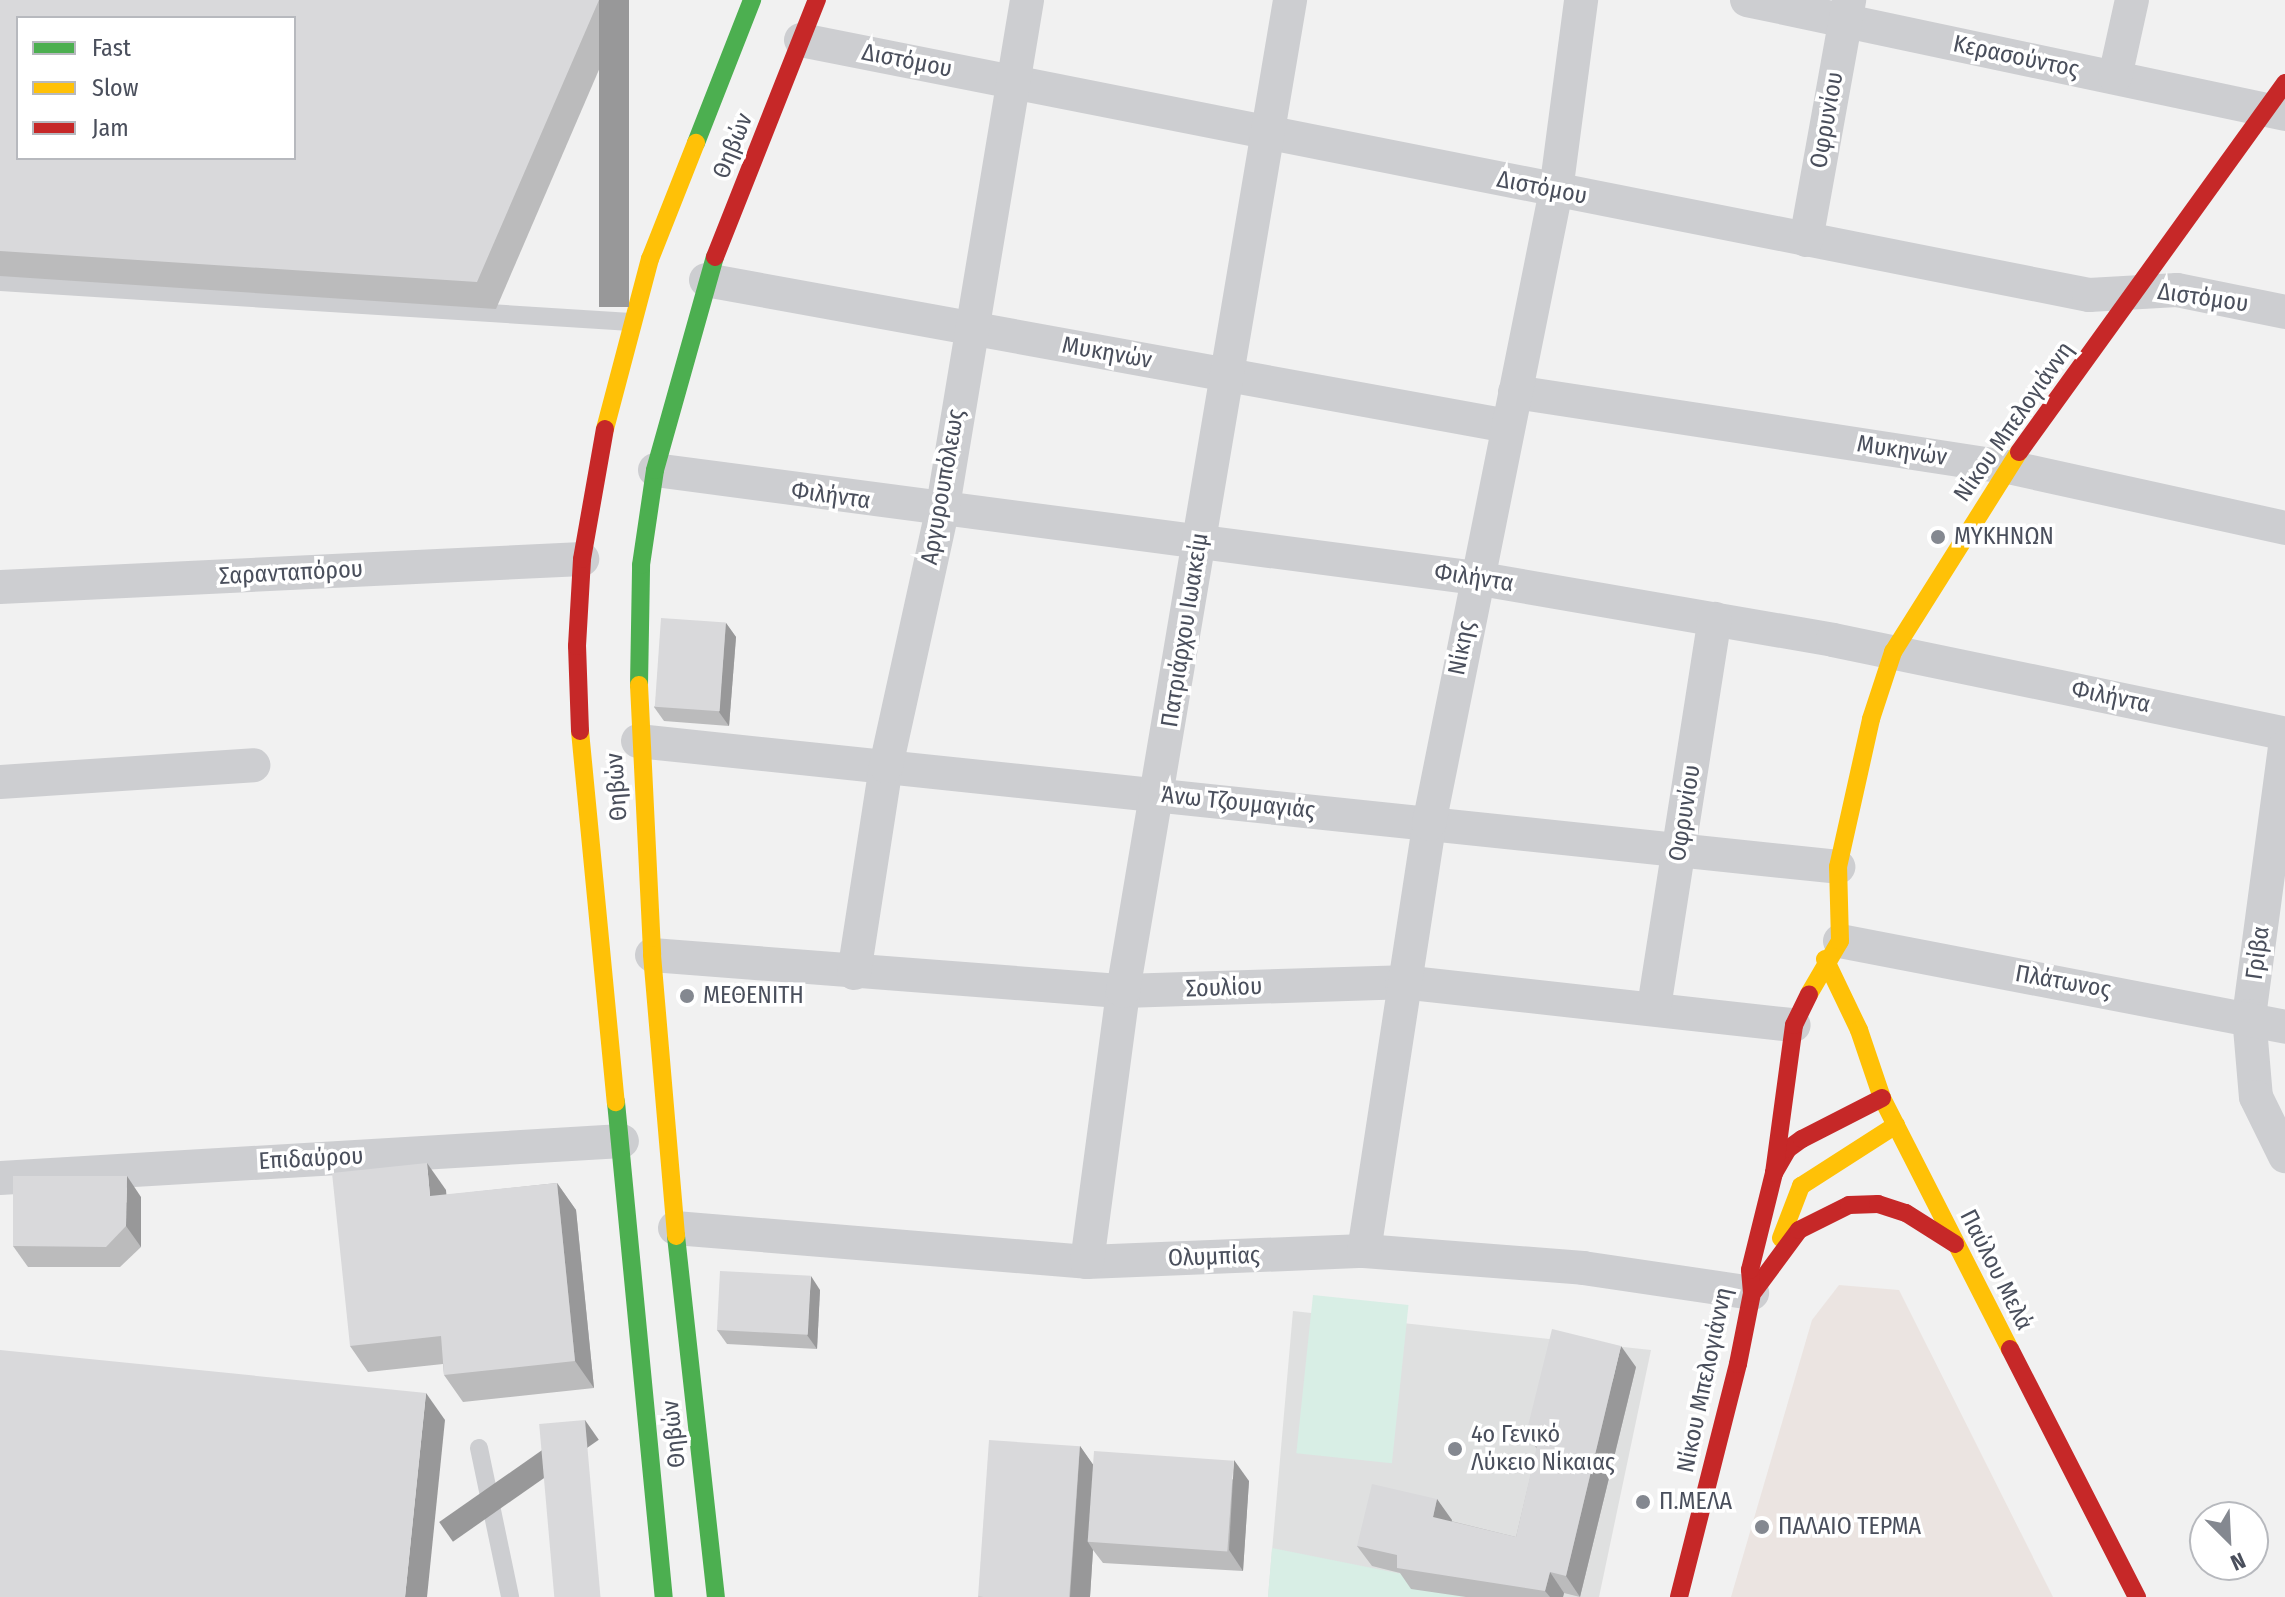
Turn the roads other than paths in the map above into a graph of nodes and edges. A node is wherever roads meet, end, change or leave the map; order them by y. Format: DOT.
graph roads {
  1 [pos="752,0"];
  2 [pos="817,0"];
  3 [pos="1027,0"];
  4 [pos="1290,0"];
  5 [pos="1581,0"];
  6 [pos="1747,0"];
  7 [pos="2132,0"];
  8 [pos="1846,11"];
  9 [pos="801,40"];
  10 [pos="2115,77"];
  11 [pos="1012,82"];
  12 [pos="2278,102"];
  13 [pos="1266,134"];
  14 [pos="1556,191"];
  15 [pos="1806,240"];
  16 [pos="706,280"];
  17 [pos="0,282"];
  18 [pos="2137,290"];
  19 [pos="2285,312"];
  20 [pos="631,322"];
  21 [pos="969,329"];
  22 [pos="1224,374"];
  23 [pos="1515,392"];
  24 [pos="1508,426"];
  25 [pos="2008,467"];
  26 [pos="655,470"];
  27 [pos="942,512"];
  28 [pos="2285,528"];
  29 [pos="1200,539"];
  30 [pos="582,559"];
  31 [pos="1475,578"];
  32 [pos="0,587"];
  33 [pos="1715,619"];
  34 [pos="1893,652"];
  35 [pos="2285,734"];
  36 [pos="638,741"];
  37 [pos="2285,747"];
  38 [pos="253,765"];
  39 [pos="886,766"];
  40 [pos="0,782"];
  41 [pos="1157,795"];
  42 [pos="1429,824"];
  43 [pos="1680,851"];
  44 [pos="1838,867"];
  45 [pos="1833,950"];
  46 [pos="652,955"];
  47 [pos="854,973"];
  48 [pos="1402,982"];
  49 [pos="1123,991"];
  50 [pos="1654,1007"];
  51 [pos="2249,1016"];
  52 [pos="1794,1025"];
  53 [pos="2285,1027"];
  54 [pos="1882,1098"];
  55 [pos="1896,1125"];
  56 [pos="622,1141"];
  57 [pos="2285,1156"];
  58 [pos="1774,1173"];
  59 [pos="0,1178"];
  60 [pos="675,1228"];
  61 [pos="1955,1244"];
  62 [pos="1364,1251"];
  63 [pos="1087,1262"];
  64 [pos="1763,1280"];
  65 [pos="479,1448"];
  66 [pos="510,1597"];
  67 [pos="664,1597"];
  68 [pos="716,1597"];
  69 [pos="1679,1597"];
  70 [pos="2137,1597"];
  1 -- 20 [label="main road, Θηβών"];
  2 -- 9 [label="main road, Θηβών"];
  3 -- 11 [label="street, Αργυρουπόλεως"];
  4 -- 13 [label="street, Πατριάρχου Ιωακείμ"];
  5 -- 14 [label="street, Νίκης"];
  6 -- 8 [label="street, Κερασούντος"];
  7 -- 10 [label="street"];
  8 -- 10 [label="street, Κερασούντος"];
  8 -- 15 [label="street, Οφρυνίου"];
  9 -- 11 [label="street, Διστόμου"];
  9 -- 16 [label="main road, Θηβών"];
  10 -- 12 [label="street, Κερασούντος"];
  11 -- 13 [label="street, Διστόμου"];
  11 -- 21 [label="street, Αργυρουπόλεως"];
  12 -- 18 [label="main road, Νίκου Μπελογιάννη"];
  13 -- 14 [label="street, Διστόμου"];
  13 -- 22 [label="street, Πατριάρχου Ιωακείμ"];
  14 -- 15 [label="street, Διστόμου"];
  14 -- 23 [label="street, Νίκης"];
  15 -- 18 [label="street, Διστόμου"];
  16 -- 21 [label="street, Μυκηνών"];
  16 -- 26 [label="main road, Θηβών"];
  17 -- 20 [label="lane"];
  18 -- 19 [label="street, Διστόμου"];
  18 -- 25 [label="main road, Νίκου Μπελογιάννη"];
  20 -- 30 [label="main road, Θηβών"];
  21 -- 22 [label="street, Μυκηνών"];
  21 -- 27 [label="street, Αργυρουπόλεως"];
  22 -- 24 [label="street, Μυκηνών"];
  22 -- 29 [label="street, Πατριάρχου Ιωακείμ"];
  23 -- 24 [label="street, Νίκης"];
  23 -- 25 [label="street, Μυκηνών"];
  24 -- 31 [label="street, Νίκης"];
  25 -- 28 [label="street, Μυκηνών"];
  25 -- 34 [label="main road, Νίκου Μπελογιάννη"];
  26 -- 27 [label="street, Φιλήντα"];
  26 -- 36 [label="main road, Θηβών"];
  27 -- 29 [label="street, Φιλήντα"];
  27 -- 39 [label="street, Αργυρουπόλεως"];
  29 -- 31 [label="street, Φιλήντα"];
  29 -- 41 [label="street, Πατριάρχου Ιωακείμ"];
  30 -- 32 [label="street, Σαρανταπόρου"];
  30 -- 56 [label="main road, Θηβών"];
  31 -- 33 [label="street, Φιλήντα"];
  31 -- 42 [label="street, Νίκης"];
  33 -- 34 [label="street, Φιλήντα"];
  33 -- 43 [label="street, Οφρυνίου"];
  34 -- 35 [label="street, Φιλήντα"];
  34 -- 44 [label="main road, Νίκου Μπελογιάννη"];
  36 -- 39 [label="street, Άνω Τζουμαγιάς"];
  36 -- 46 [label="main road, Θηβών"];
  37 -- 51 [label="street, Γρίβα"];
  38 -- 40 [label="street"];
  39 -- 41 [label="street, Άνω Τζουμαγιάς"];
  39 -- 47 [label="street, Αργυρουπόλεως"];
  41 -- 42 [label="street, Άνω Τζουμαγιάς"];
  41 -- 49 [label="street, Πατριάρχου Ιωακείμ"];
  42 -- 43 [label="street, Άνω Τζουμαγιάς"];
  42 -- 48 [label="street, Νίκης"];
  43 -- 44 [label="street, Άνω Τζουμαγιάς"];
  43 -- 50 [label="street, Οφρυνίου"];
  44 -- 45 [label="main road, Νίκου Μπελογιάννη"];
  45 -- 51 [label="street, Πλάτωνος"];
  45 -- 52 [label="main road, Νίκου Μπελογιάννη"];
  45 -- 54 [label="main road, Παύλου Μελά"];
  46 -- 47 [label="street, Σουλίου"];
  46 -- 60 [label="main road, Θηβών"];
  47 -- 49 [label="street, Σουλίου"];
  48 -- 49 [label="street, Σουλίου"];
  48 -- 50 [label="street, Σουλίου"];
  48 -- 62 [label="street, Νίκης"];
  49 -- 63 [label="street, Πατριάρχου Ιωακείμ"];
  50 -- 52 [label="street, Σουλίου"];
  51 -- 53 [label="street, Πλάτωνος"];
  51 -- 57 [label="street, Γρίβα"];
  52 -- 58 [label="main road, Νίκου Μπελογιάννη"];
  54 -- 55 [label="main road, Παύλου Μελά"];
  54 -- 58 [label="main road"];
  55 -- 61 [label="main road, Παύλου Μελά"];
  55 -- 64 [label="main road"];
  56 -- 59 [label="street, Επιδαύρου"];
  56 -- 67 [label="main road, Θηβών"];
  58 -- 64 [label="main road, Νίκου Μπελογιάννη"];
  60 -- 63 [label="street, Ολυμπίας"];
  60 -- 68 [label="main road, Θηβών"];
  61 -- 64 [label="main road"];
  61 -- 70 [label="main road, Παύλου Μελά"];
  62 -- 63 [label="street, Ολυμπίας"];
  62 -- 64 [label="street, Ολυμπίας"];
  64 -- 69 [label="main road, Νίκου Μπελογιάννη"];
  65 -- 66 [label="lane"];
}
